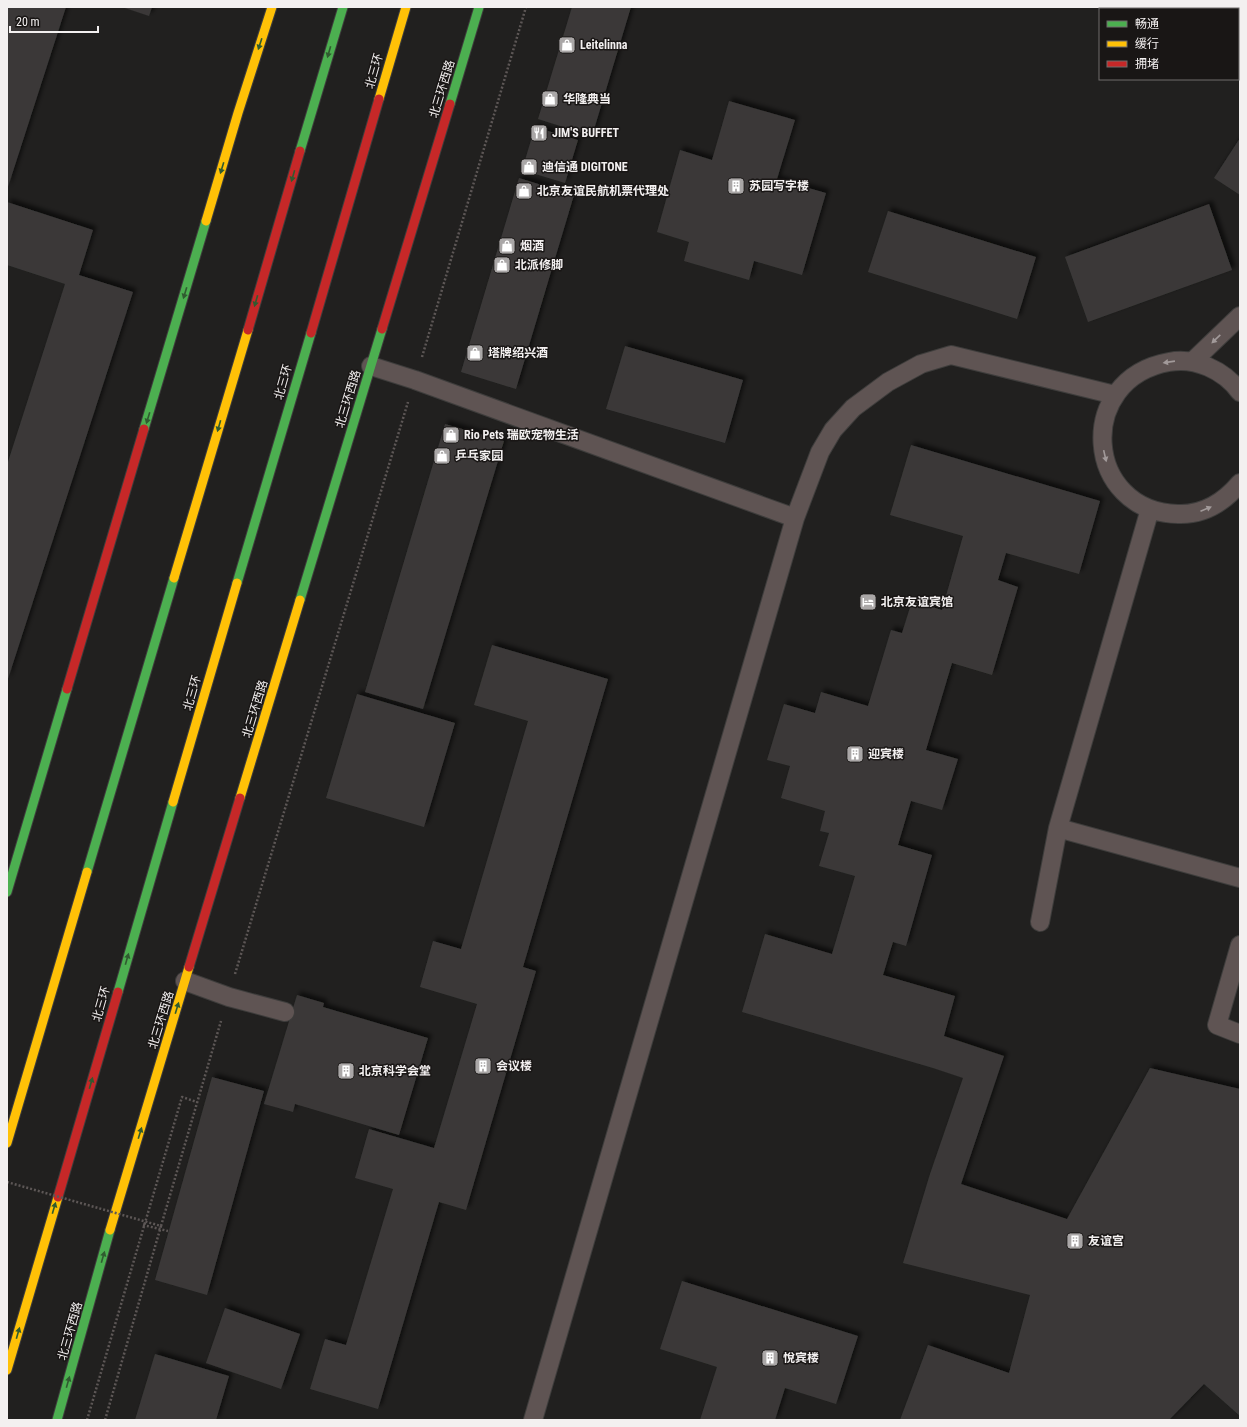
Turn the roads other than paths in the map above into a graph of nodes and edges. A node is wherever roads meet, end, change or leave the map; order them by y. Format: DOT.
graph roads {
  1 [pos="272,7"];
  2 [pos="406,7"];
  3 [pos="479,7"];
  4 [pos="342,11"];
  5 [pos="1240,316"];
  6 [pos="1192,362"];
  7 [pos="371,366"];
  8 [pos="1240,392"];
  9 [pos="1115,395"];
  10 [pos="1240,483"];
  11 [pos="1150,509"];
  12 [pos="795,518"];
  13 [pos="1058,828"];
  14 [pos="1240,878"];
  15 [pos="7,892"];
  16 [pos="1040,922"];
  17 [pos="1240,945"];
  18 [pos="185,981"];
  19 [pos="284,1012"];
  20 [pos="1240,1034"];
  21 [pos="7,1143"];
  22 [pos="7,1370"];
  23 [pos="57,1420"];
  24 [pos="533,1420"];
  1 -- 15 [label="main road, one-way"];
  22 -- 2 [label="main road, 北三环, one-way"];
  3 -- 7 [label="main road, 北三环西路"];
  4 -- 21 [label="main road, one-way"];
  5 -- 6 [label="lane, one-way"];
  6 -- 8 [label="lane"];
  6 -- 9 [label="lane, one-way"];
  7 -- 12 [label="lane"];
  7 -- 18 [label="main road, 北三环西路"];
  9 -- 11 [label="lane, one-way"];
  9 -- 12 [label="lane"];
  11 -- 10 [label="lane, one-way"];
  11 -- 13 [label="lane"];
  12 -- 24 [label="lane"];
  13 -- 14 [label="lane"];
  13 -- 16 [label="lane"];
  17 -- 20 [label="lane"];
  18 -- 19 [label="lane"];
  23 -- 18 [label="main road, 北三环西路, one-way"];
}
